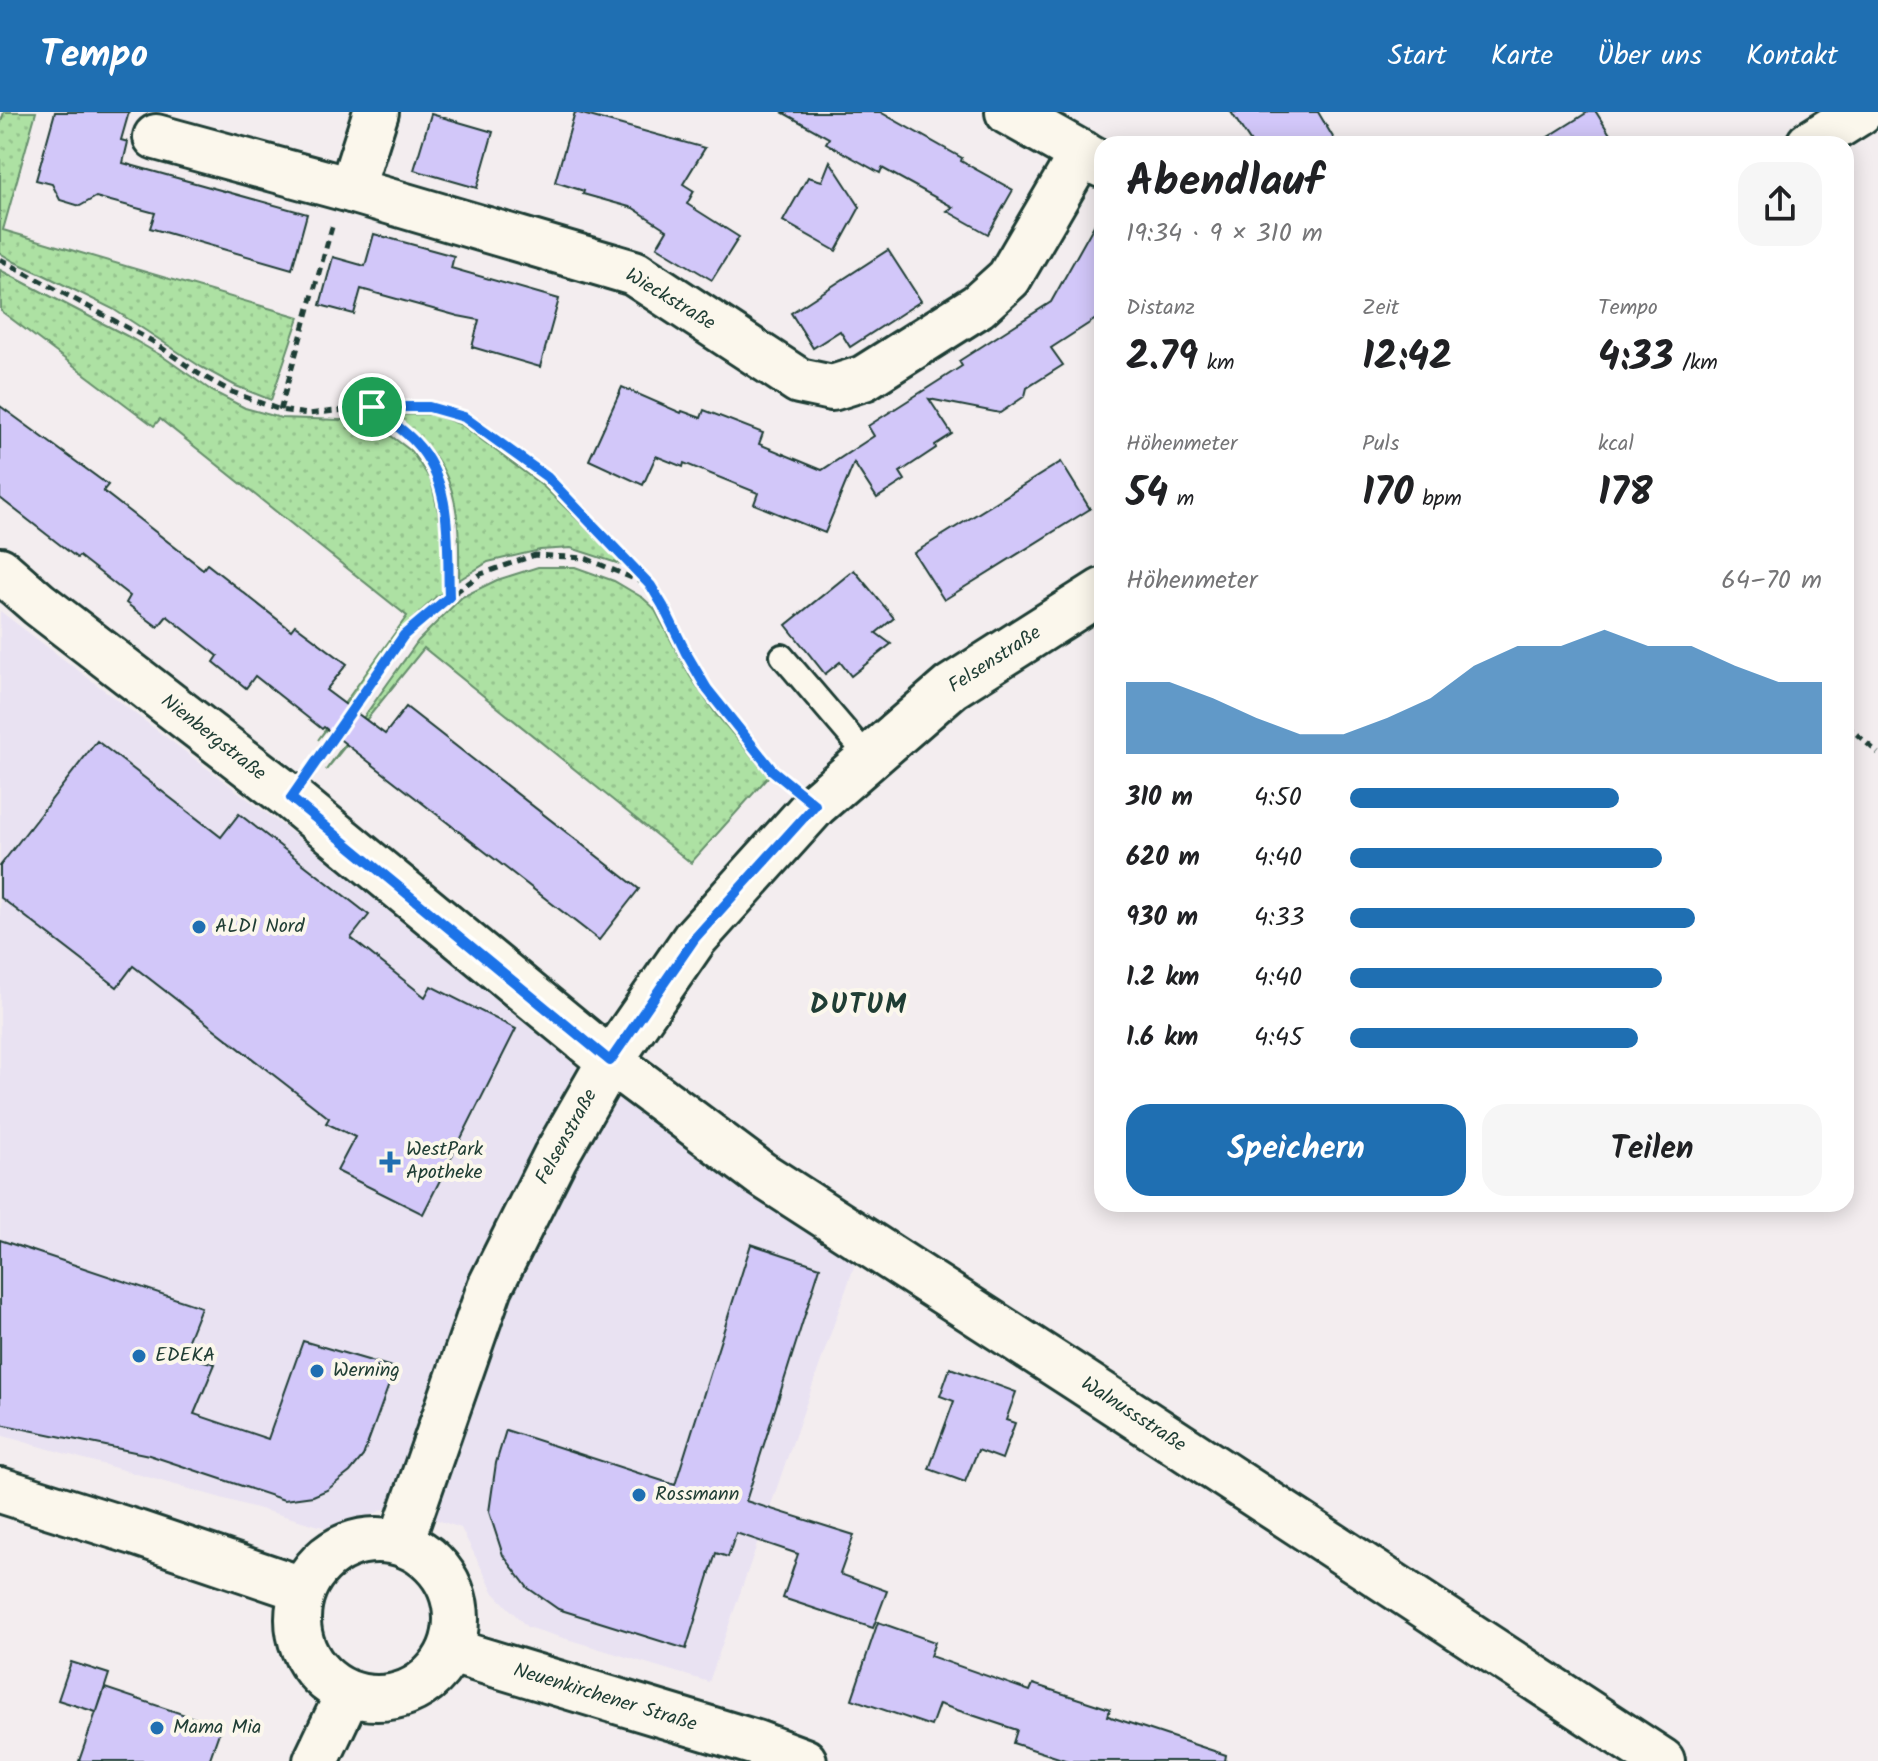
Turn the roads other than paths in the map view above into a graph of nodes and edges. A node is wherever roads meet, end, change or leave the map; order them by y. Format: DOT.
graph roads {
  1 [pos="376,112"];
  2 [pos="1008,112"];
  3 [pos="1860,112"];
  4 [pos="1822,136"];
  5 [pos="156,137"];
  6 [pos="1092,159"];
  7 [pos="351,190"];
  8 [pos="0,570"];
  9 [pos="1094,596"];
  10 [pos="782,656"];
  11 [pos="869,758"];
  12 [pos="610,1061"];
  13 [pos="0,1490"];
  14 [pos="401,1542"];
  15 [pos="302,1589"];
  16 [pos="451,1651"];
  17 [pos="348,1694"];
  18 [pos="316,1761"];
  19 [pos="804,1761"];
  20 [pos="1662,1761"];
  1 -- 7 [label="street"];
  2 -- 6 [label="street"];
  3 -- 4 [label="street"];
  5 -- 7 [label="street, Wieckstraße"];
  6 -- 7 [label="street, Wieckstraße"];
  8 -- 12 [label="street, Nienbergstraße"];
  9 -- 11 [label="street, Felsenstraße"];
  10 -- 11 [label="lane"];
  11 -- 12 [label="street, Felsenstraße"];
  12 -- 14 [label="street, Felsenstraße"];
  12 -- 20 [label="street, Walnussstraße"];
  13 -- 15 [label="street"];
  14 -- 15 [label="street"];
  14 -- 16 [label="street"];
  15 -- 17 [label="street"];
  16 -- 17 [label="street"];
  16 -- 19 [label="street, Neuenkirchener Straße"];
  17 -- 18 [label="street"];
}
